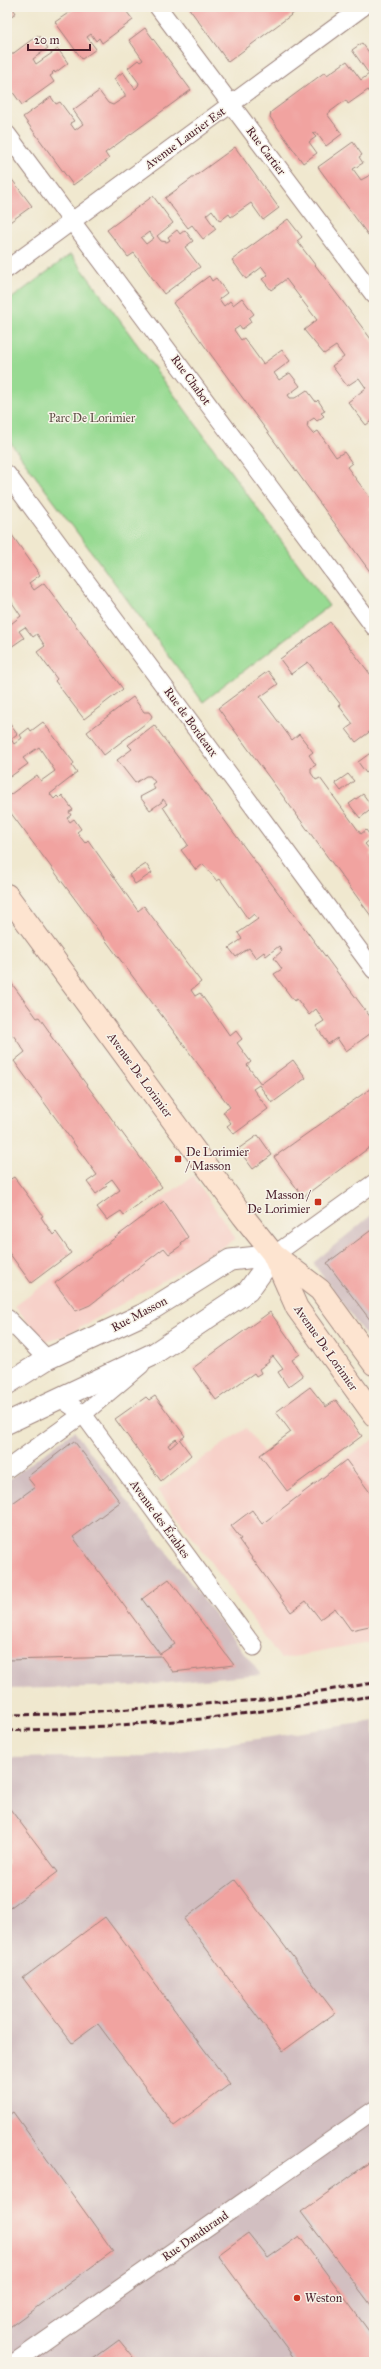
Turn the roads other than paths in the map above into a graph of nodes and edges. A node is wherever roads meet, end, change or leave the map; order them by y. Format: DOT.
graph roads {
  1 [pos="158,7"];
  2 [pos="363,7"];
  3 [pos="230,104"];
  4 [pos="7,134"];
  5 [pos="73,221"];
  6 [pos="7,269"];
  7 [pos="374,295"];
  8 [pos="7,474"];
  9 [pos="374,627"];
  10 [pos="7,895"];
  11 [pos="374,970"];
  12 [pos="374,1183"];
  13 [pos="274,1255"];
  14 [pos="9,1325"];
  15 [pos="152,1355"];
  16 [pos="47,1359"];
  17 [pos="374,1364"];
  18 [pos="7,1384"];
  19 [pos="60,1398"];
  20 [pos="84,1414"];
  21 [pos="374,1415"];
  22 [pos="7,1424"];
  23 [pos="7,1469"];
  24 [pos="254,1647"];
  25 [pos="374,2110"];
  26 [pos="15,2362"];
  1 -- 3 [label="street, Rue Cartier"];
  2 -- 3 [label="street, Avenue Laurier Est"];
  3 -- 5 [label="street, Avenue Laurier Est"];
  3 -- 7 [label="street, Rue Cartier"];
  4 -- 5 [label="street, Rue Chabot"];
  5 -- 6 [label="street, Avenue Laurier Est"];
  5 -- 9 [label="street, Rue Chabot"];
  8 -- 11 [label="street, Rue de Bordeaux"];
  10 -- 13 [label="main road, Avenue De Lorimier"];
  12 -- 13 [label="street, Rue Masson"];
  13 -- 15 [label="street, Rue Masson"];
  13 -- 16 [label="street, Rue Masson"];
  13 -- 17 [label="main road, Avenue De Lorimier"];
  13 -- 21 [label="main road, Avenue De Lorimier"];
  14 -- 16 [label="street"];
  15 -- 19 [label="street, Rue Masson"];
  15 -- 20 [label="street, Rue Masson"];
  16 -- 18 [label="street, Rue Masson"];
  19 -- 20 [label="street, Avenue des Érables"];
  19 -- 22 [label="street, Rue Masson"];
  20 -- 23 [label="street, Rue Masson"];
  20 -- 24 [label="street, Avenue des Érables"];
  25 -- 26 [label="street, Rue Dandurand"];
}
